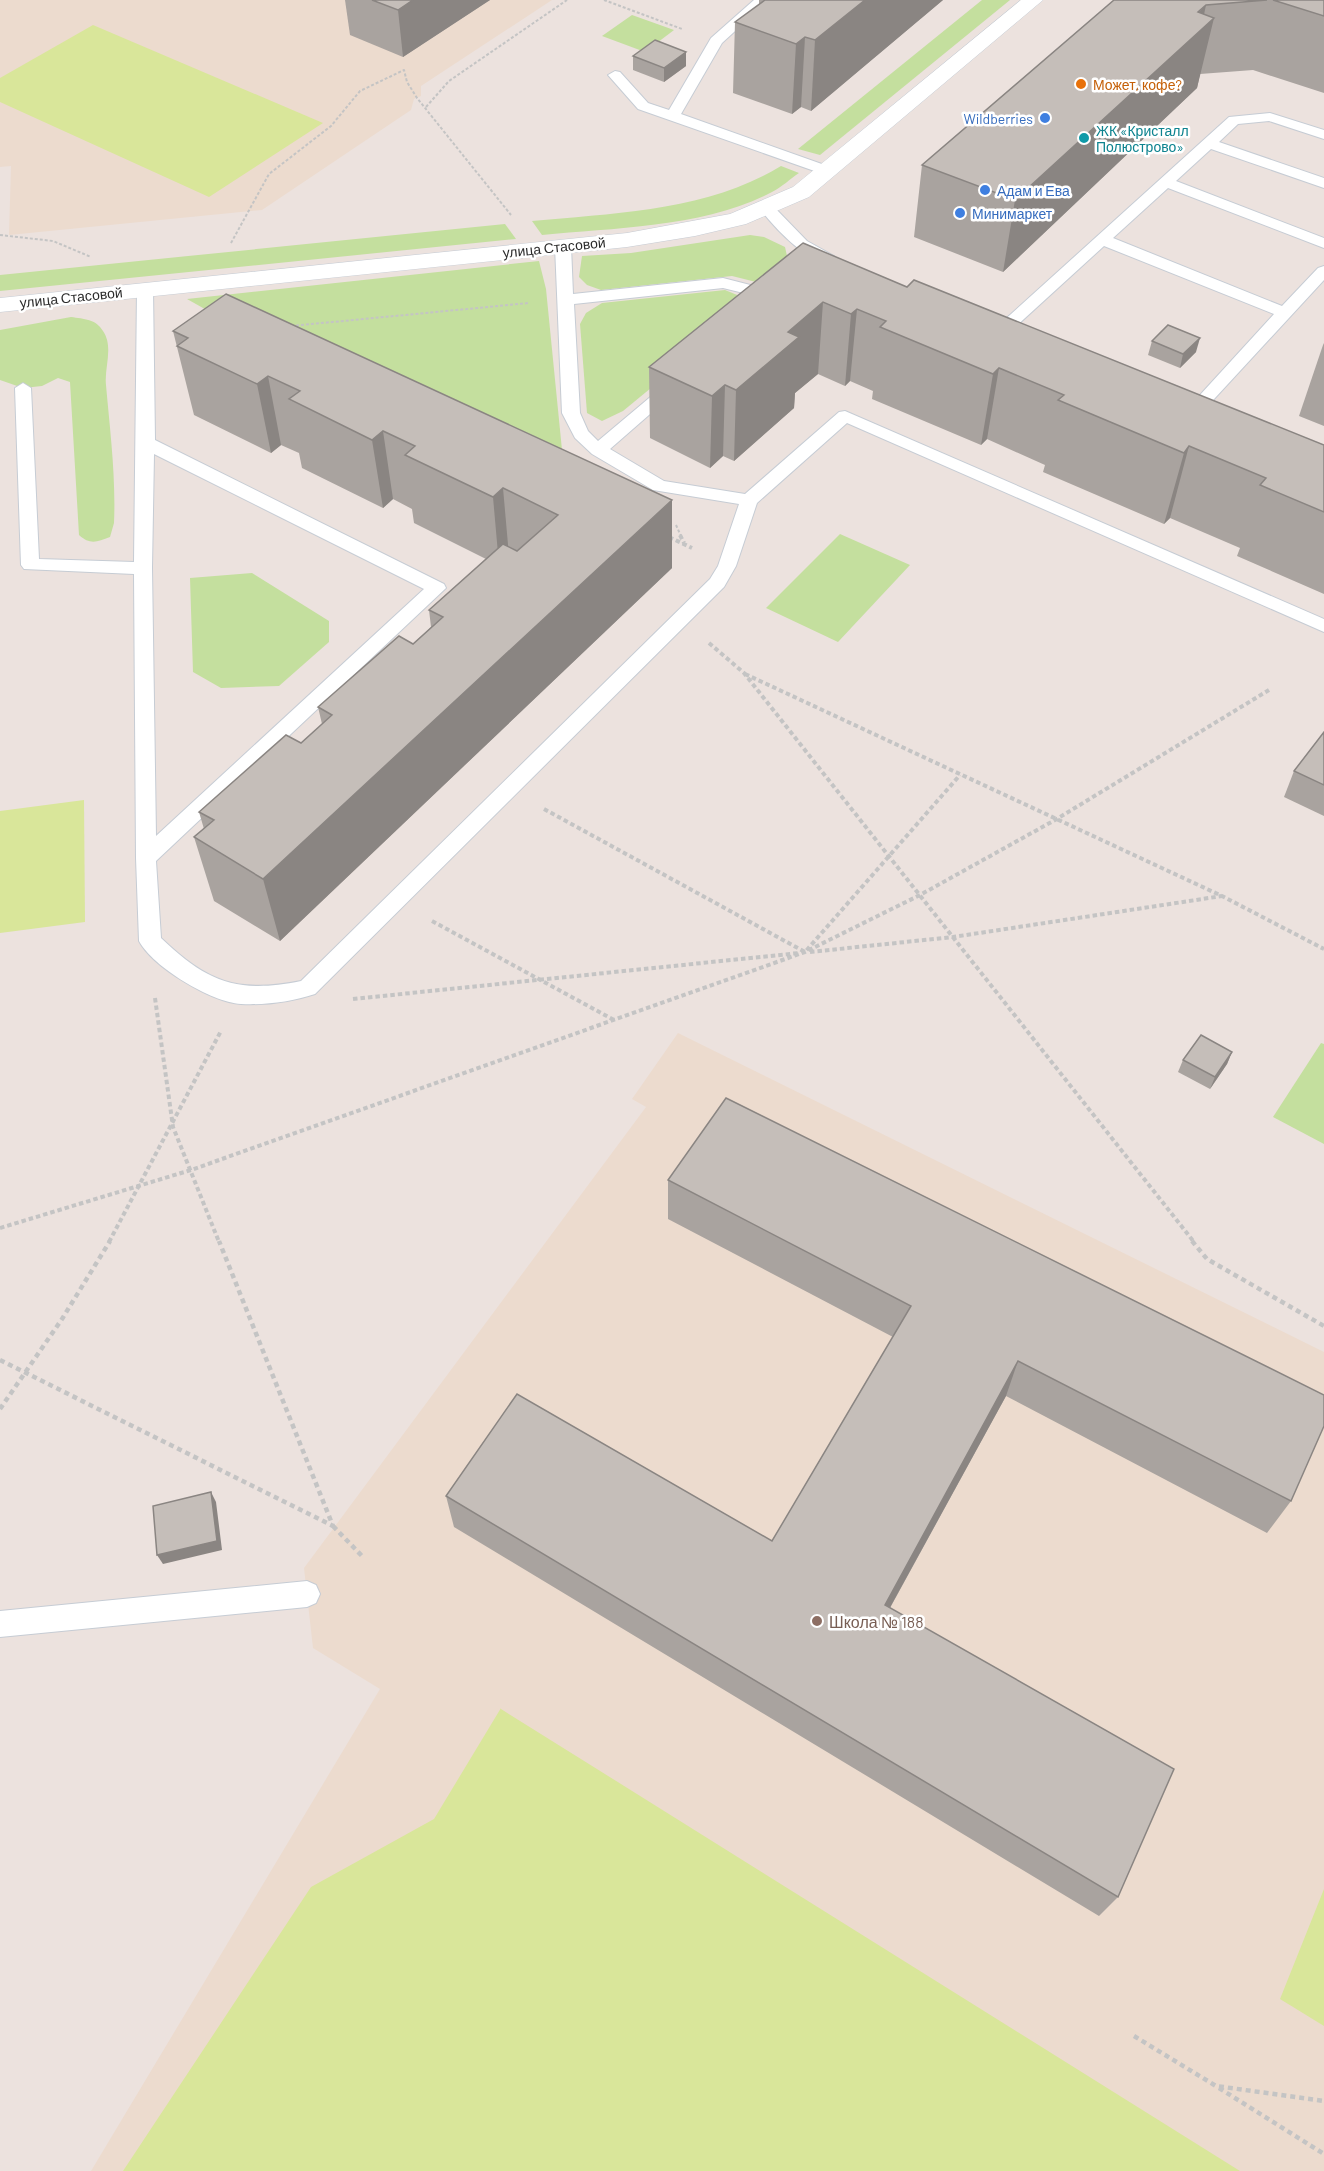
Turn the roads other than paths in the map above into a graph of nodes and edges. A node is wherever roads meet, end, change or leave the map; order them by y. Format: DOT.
graph roads {
  1 [pos="762,0"];
  2 [pos="1033,0"];
  3 [pos="615,75"];
  4 [pos="673,116"];
  5 [pos="1324,135"];
  6 [pos="1209,143"];
  7 [pos="828,171"];
  8 [pos="1166,182"];
  9 [pos="1324,183"];
  10 [pos="769,210"];
  11 [pos="1101,239"];
  12 [pos="1324,243"];
  13 [pos="563,246"];
  14 [pos="1324,271"];
  15 [pos="811,272"];
  16 [pos="794,284"];
  17 [pos="145,289"];
  18 [pos="778,297"];
  19 [pos="564,300"];
  20 [pos="0,305"];
  21 [pos="760,312"];
  22 [pos="1285,313"];
  23 [pos="1027,336"];
  24 [pos="688,374"];
  25 [pos="23,388"];
  26 [pos="1219,416"];
  27 [pos="146,443"];
  28 [pos="598,450"];
  29 [pos="749,500"];
  30 [pos="143,568"];
  31 [pos="1324,626"];
  32 [pos="146,858"];
  33 [pos="307,1594"];
  34 [pos="0,1624"];
  1 -- 4 [label="lane"];
  2 -- 7 [label="street, улица Стасовой"];
  3 -- 4 [label="lane"];
  4 -- 7 [label="lane"];
  5 -- 6 [label="lane"];
  6 -- 8 [label="lane"];
  6 -- 9 [label="lane"];
  7 -- 10 [label="street, улица Стасовой"];
  8 -- 11 [label="lane"];
  8 -- 12 [label="lane"];
  10 -- 13 [label="street, улица Стасовой"];
  10 -- 15 [label="lane"];
  11 -- 22 [label="lane"];
  11 -- 23 [label="lane"];
  13 -- 17 [label="street, улица Стасовой"];
  13 -- 19 [label="lane"];
  14 -- 22 [label="lane"];
  16 -- 18 [label="lane"];
  17 -- 20 [label="street, улица Стасовой"];
  17 -- 27 [label="lane"];
  18 -- 19 [label="lane"];
  18 -- 21 [label="lane"];
  19 -- 28 [label="lane"];
  22 -- 26 [label="lane"];
  24 -- 28 [label="lane"];
  25 -- 30 [label="lane"];
  27 -- 30 [label="lane"];
  27 -- 32 [label="lane"];
  28 -- 29 [label="lane"];
  29 -- 31 [label="lane"];
  29 -- 32 [label="lane"];
  30 -- 32 [label="lane"];
  33 -- 34 [label="lane"];
}
